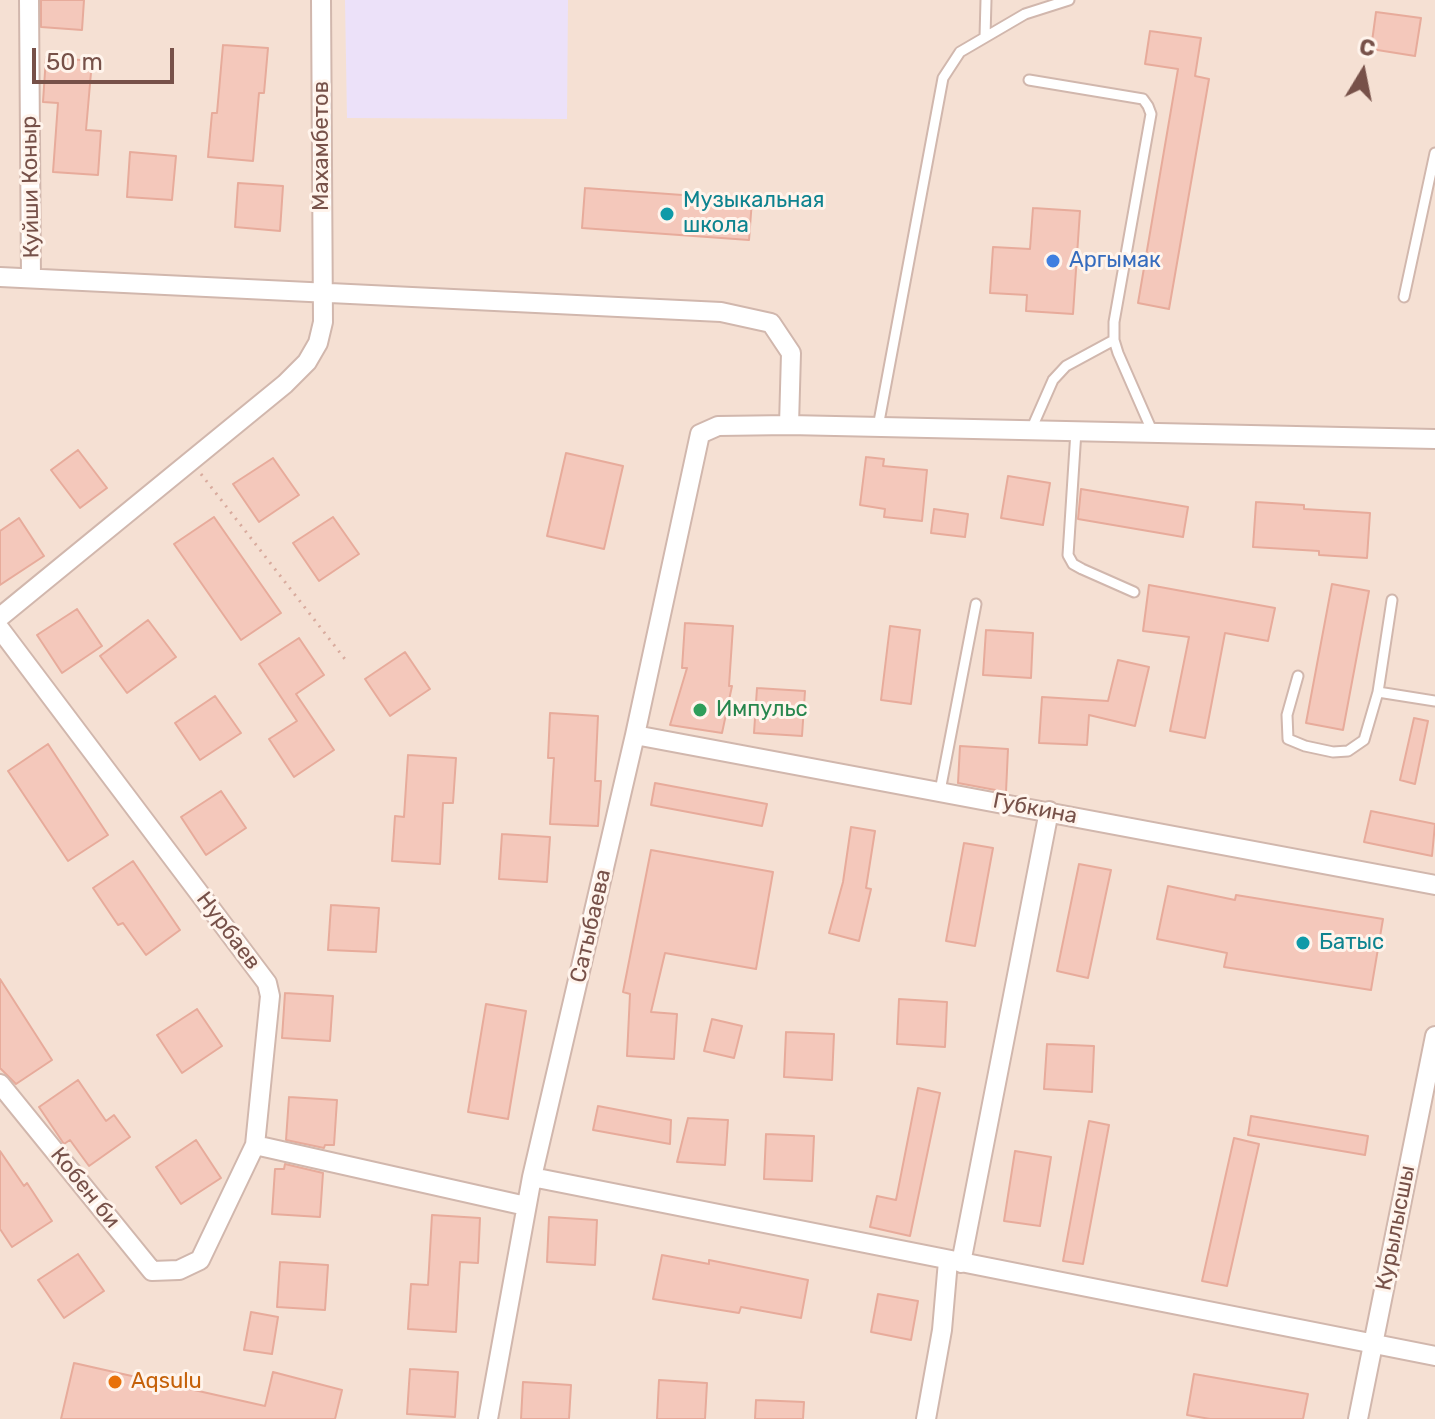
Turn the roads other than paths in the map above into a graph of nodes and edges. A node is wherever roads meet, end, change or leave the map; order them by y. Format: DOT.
graph roads {
  1 [pos="29,0"];
  2 [pos="321,0"];
  3 [pos="986,0"];
  4 [pos="1069,0"];
  5 [pos="985,37"];
  6 [pos="1029,80"];
  7 [pos="1435,153"];
  8 [pos="0,277"];
  9 [pos="31,278"];
  10 [pos="323,292"];
  11 [pos="1404,297"];
  12 [pos="1114,340"];
  13 [pos="789,425"];
  14 [pos="878,427"];
  15 [pos="1031,430"];
  16 [pos="1076,431"];
  17 [pos="1153,433"];
  18 [pos="1435,439"];
  19 [pos="1134,592"];
  20 [pos="1392,600"];
  21 [pos="976,604"];
  22 [pos="0,617"];
  23 [pos="0,629"];
  24 [pos="1298,676"];
  25 [pos="1378,692"];
  26 [pos="1435,701"];
  27 [pos="635,735"];
  28 [pos="940,791"];
  29 [pos="1049,811"];
  30 [pos="1435,885"];
  31 [pos="1435,1036"];
  32 [pos="0,1084"];
  33 [pos="255,1145"];
  34 [pos="532,1177"];
  35 [pos="526,1206"];
  36 [pos="955,1262"];
  37 [pos="179,1270"];
  38 [pos="1373,1344"];
  39 [pos="1435,1356"];
  40 [pos="488,1419"];
  41 [pos="926,1419"];
  42 [pos="1358,1419"];
  1 -- 9 [label="street, Куйши Коныр"];
  2 -- 10 [label="street, Махамбетов"];
  3 -- 5 [label="lane"];
  4 -- 5 [label="lane"];
  5 -- 14 [label="lane"];
  6 -- 12 [label="lane"];
  7 -- 11 [label="lane"];
  8 -- 9 [label="street"];
  9 -- 10 [label="street"];
  10 -- 13 [label="street"];
  10 -- 22 [label="street, Махамбетов"];
  12 -- 15 [label="lane"];
  12 -- 17 [label="lane"];
  13 -- 14 [label="street"];
  13 -- 27 [label="street, Сатыбаева"];
  14 -- 15 [label="street"];
  15 -- 16 [label="street"];
  16 -- 17 [label="street"];
  16 -- 19 [label="lane"];
  17 -- 18 [label="street"];
  20 -- 25 [label="lane"];
  21 -- 28 [label="lane"];
  23 -- 33 [label="street, Нурбаев"];
  24 -- 25 [label="lane"];
  25 -- 26 [label="lane"];
  27 -- 28 [label="street, Губкина"];
  27 -- 34 [label="street, Сатыбаева"];
  28 -- 29 [label="street, Губкина"];
  29 -- 30 [label="street, Губкина"];
  29 -- 36 [label="street"];
  31 -- 38 [label="street, Курылысшы"];
  32 -- 37 [label="street, Кобен би"];
  33 -- 35 [label="street"];
  33 -- 37 [label="street, Нурбаев"];
  34 -- 35 [label="street, Сатыбаева"];
  34 -- 36 [label="street"];
  35 -- 40 [label="street, Сатыбаева"];
  36 -- 38 [label="street"];
  36 -- 41 [label="street"];
  38 -- 39 [label="street"];
  38 -- 42 [label="street, Курылысшы"];
}
